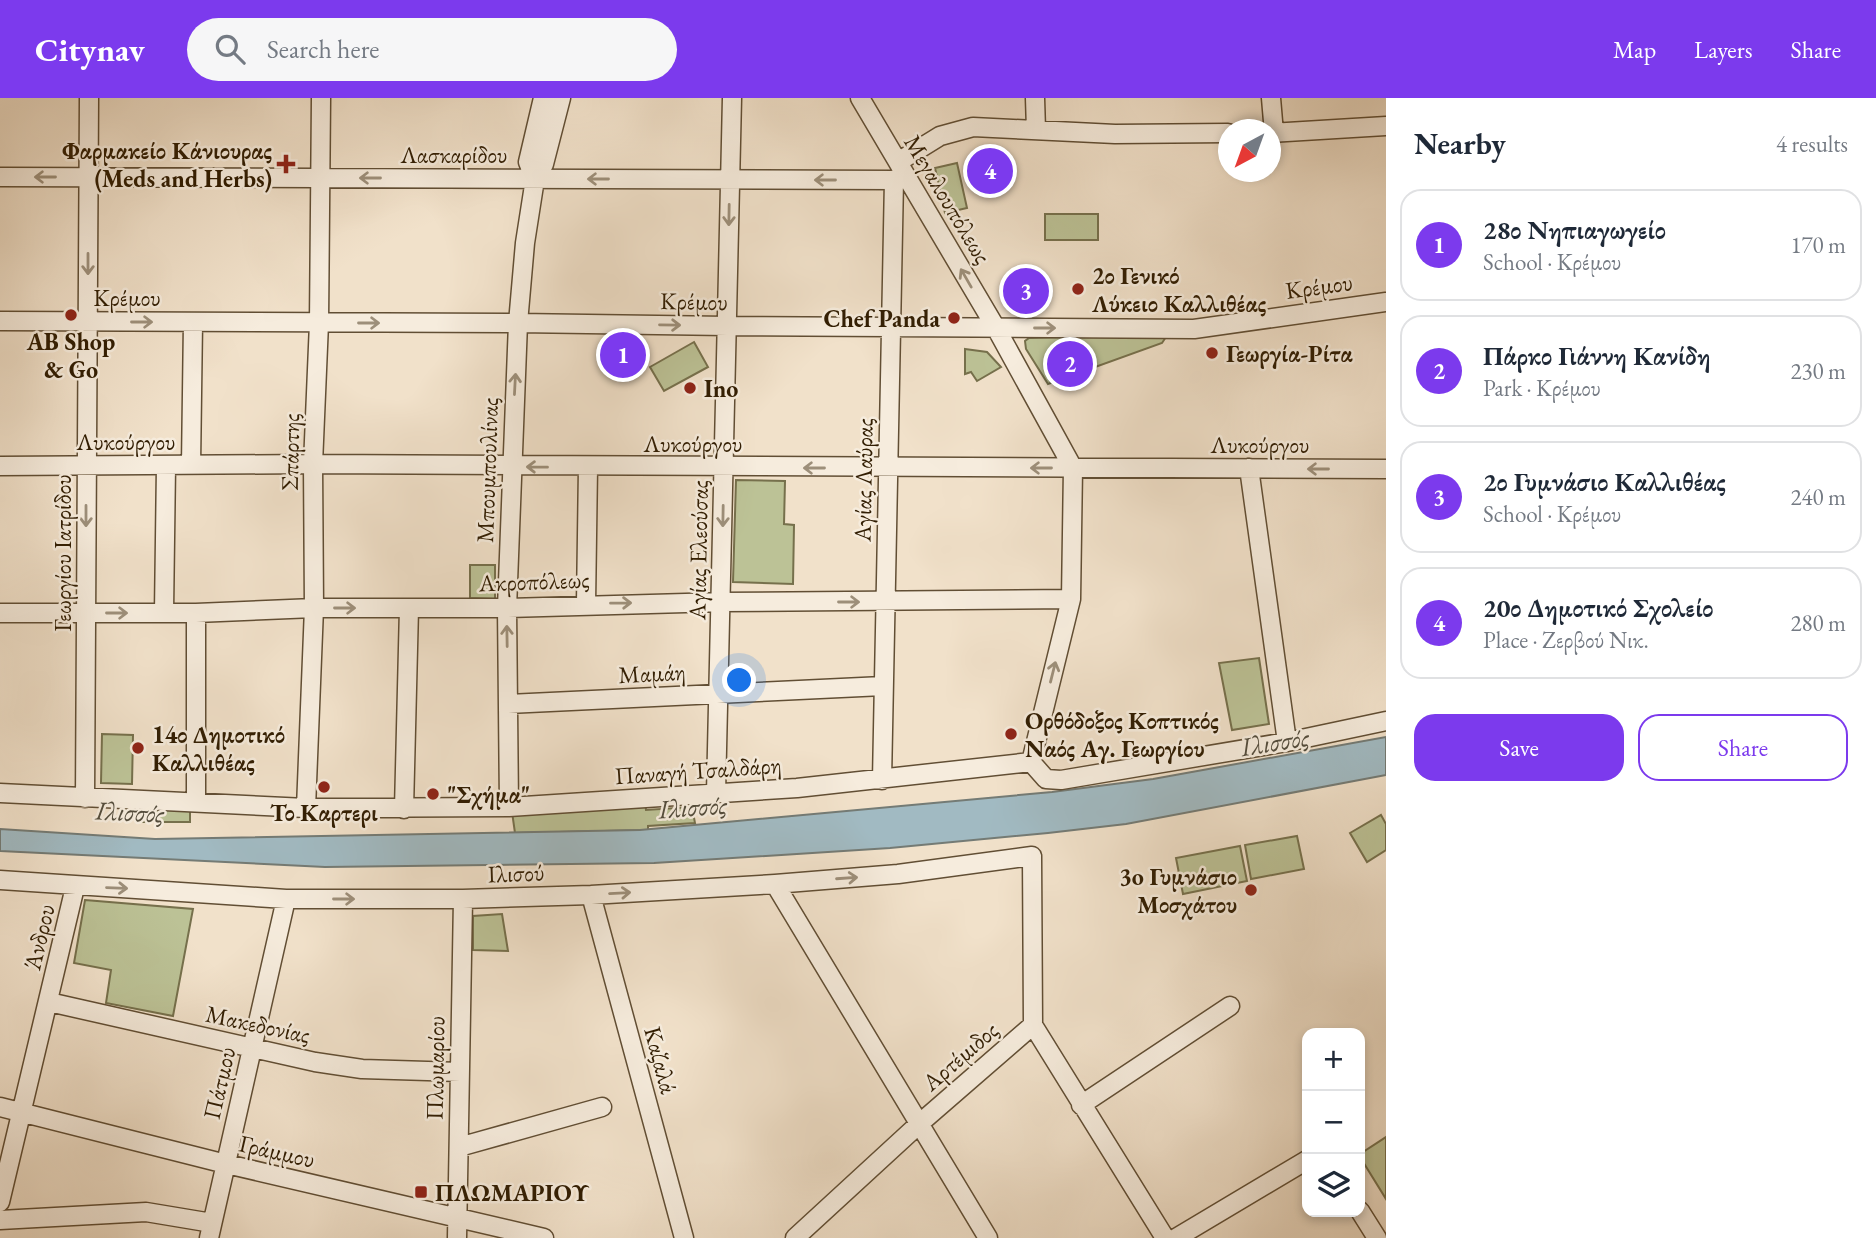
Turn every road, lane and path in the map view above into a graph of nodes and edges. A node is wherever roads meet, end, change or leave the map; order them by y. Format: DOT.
graph roads {
  1 [pos="89,98"];
  2 [pos="321,98"];
  3 [pos="543,98"];
  4 [pos="561,98"];
  5 [pos="732,98"];
  6 [pos="860,98"];
  7 [pos="1035,98"];
  8 [pos="1271,98"];
  9 [pos="1272,119"];
  10 [pos="1386,126"];
  11 [pos="1036,130"];
  12 [pos="1281,132"];
  13 [pos="1218,133"];
  14 [pos="899,172"];
  15 [pos="0,177"];
  16 [pos="88,177"];
  17 [pos="321,178"];
  18 [pos="535,179"];
  19 [pos="730,180"];
  20 [pos="1386,303"];
  21 [pos="0,321"];
  22 [pos="88,322"];
  23 [pos="193,322"];
  24 [pos="319,323"];
  25 [pos="518,323"];
  26 [pos="727,326"];
  27 [pos="890,328"];
  28 [pos="996,328"];
  29 [pos="313,464"];
  30 [pos="191,465"];
  31 [pos="0,466"];
  32 [pos="87,466"];
  33 [pos="166,466"];
  34 [pos="511,466"];
  35 [pos="588,467"];
  36 [pos="724,467"];
  37 [pos="886,468"];
  38 [pos="1073,468"];
  39 [pos="1249,468"];
  40 [pos="1386,469"];
  41 [pos="1071,599"];
  42 [pos="721,602"];
  43 [pos="886,602"];
  44 [pos="586,604"];
  45 [pos="314,608"];
  46 [pos="409,608"];
  47 [pos="507,608"];
  48 [pos="164,612"];
  49 [pos="0,613"];
  50 [pos="86,613"];
  51 [pos="196,613"];
  52 [pos="883,687"];
  53 [pos="719,695"];
  54 [pos="508,704"];
  55 [pos="1386,721"];
  56 [pos="1287,742"];
  57 [pos="1031,762"];
  58 [pos="882,780"];
  59 [pos="0,793"];
  60 [pos="716,793"];
  61 [pos="85,798"];
  62 [pos="196,802"];
  63 [pos="509,807"];
  64 [pos="306,808"];
  65 [pos="404,809"];
  66 [pos="1032,856"];
  67 [pos="0,880"];
  68 [pos="775,884"];
  69 [pos="75,887"];
  70 [pos="591,895"];
  71 [pos="286,899"];
  72 [pos="463,899"];
  73 [pos="49,1002"];
  74 [pos="1230,1006"];
  75 [pos="1033,1025"];
  76 [pos="252,1048"];
  77 [pos="460,1072"];
  78 [pos="1081,1105"];
  79 [pos="0,1107"];
  80 [pos="602,1107"];
  81 [pos="22,1113"];
  82 [pos="919,1124"];
  83 [pos="459,1147"];
  84 [pos="1302,1163"];
  85 [pos="225,1164"];
  86 [pos="0,1202"];
  87 [pos="1364,1217"];
  88 [pos="458,1218"];
  89 [pos="0,1220"];
  90 [pos="210,1230"];
  91 [pos="457,1238"];
  92 [pos="544,1238"];
  93 [pos="684,1238"];
  94 [pos="794,1238"];
  95 [pos="988,1238"];
  96 [pos="1165,1238"];
  97 [pos="1176,1238"];
  98 [pos="1377,1238"];
  1 -- 16 [label="street, Γεωργίου Ιατρίδου"];
  2 -- 17 [label="street, Σπάρτης"];
  3 -- 18 [label="street, Μπουμπουλίνας"];
  4 -- 18 [label="street, Μπουμπουλίνας"];
  5 -- 19 [label="street, Αγίας Ελεούσας"];
  6 -- 14 [label="street, Μεγαλουπόλεως"];
  7 -- 11 [label="street"];
  8 -- 9 [label="street"];
  10 -- 12 [label="street"];
  11 -- 13 [label="street"];
  11 -- 14 [label="street"];
  14 -- 19 [label="street, Λασκαρίδου, one-way"];
  14 -- 27 [label="street, Αγίας Λαύρας"];
  28 -- 14 [label="street, Μεγαλουπόλεως, one-way"];
  16 -- 15 [label="street, Λασκαρίδου, one-way"];
  16 -- 17 [label="street, Λασκαρίδου"];
  16 -- 22 [label="street, Γεωργίου Ιατρίδου, one-way"];
  18 -- 17 [label="street, Λασκαρίδου, one-way"];
  17 -- 24 [label="street, Σπάρτης"];
  19 -- 18 [label="street, Λασκαρίδου, one-way"];
  18 -- 25 [label="street, Μπουμπουλίνας"];
  19 -- 26 [label="street, Αγίας Ελεούσας, one-way"];
  28 -- 20 [label="street, Κρέμου, one-way"];
  21 -- 22 [label="street, Κρέμου"];
  22 -- 23 [label="street, Κρέμου, one-way"];
  22 -- 32 [label="street, Γεωργίου Ιατρίδου"];
  23 -- 24 [label="street, Κρέμου"];
  23 -- 30 [label="street"];
  24 -- 25 [label="street, Κρέμου, one-way"];
  24 -- 29 [label="street, Σπάρτης"];
  25 -- 26 [label="street, Κρέμου, one-way"];
  34 -- 25 [label="street, Μπουμπουλίνας, one-way"];
  26 -- 27 [label="street, Κρέμου"];
  26 -- 36 [label="street, Αγίας Ελεούσας"];
  27 -- 28 [label="street, Κρέμου"];
  27 -- 37 [label="street, Αγίας Λαύρας"];
  28 -- 38 [label="street, Μεγαλουπόλεως"];
  29 -- 30 [label="street, Λυκούργου"];
  29 -- 34 [label="street, Λυκούργου"];
  29 -- 45 [label="street, Σπάρτης"];
  30 -- 33 [label="street, Λυκούργου"];
  31 -- 32 [label="street, Λυκούργου"];
  32 -- 33 [label="street, Λυκούργου"];
  32 -- 50 [label="street, Γεωργίου Ιατρίδου, one-way"];
  33 -- 48 [label="street"];
  35 -- 34 [label="street, Λυκούργου, one-way"];
  34 -- 47 [label="street, Μπουμπουλίνας"];
  35 -- 36 [label="street, Λυκούργου"];
  35 -- 44 [label="street"];
  37 -- 36 [label="street, Λυκούργου, one-way"];
  36 -- 42 [label="street, Αγίας Ελεούσας, one-way"];
  38 -- 37 [label="street, Λυκούργου, one-way"];
  37 -- 43 [label="street, Αγίας Λαύρας"];
  38 -- 39 [label="street, Λυκούργου"];
  38 -- 41 [label="street, Μεγαλουπόλεως"];
  40 -- 39 [label="street, Λυκούργου, one-way"];
  39 -- 56 [label="street"];
  41 -- 43 [label="street, Ακροπόλεως"];
  57 -- 41 [label="street, Μεγαλουπόλεως, one-way"];
  42 -- 43 [label="street, Ακροπόλεως, one-way"];
  44 -- 42 [label="street, Ακροπόλεως, one-way"];
  42 -- 53 [label="street, Αγίας Ελεούσας"];
  43 -- 52 [label="street, Αγίας Λαύρας"];
  44 -- 47 [label="street, Ακροπόλεως"];
  45 -- 46 [label="street, Ακροπόλεως, one-way"];
  45 -- 51 [label="street, Ακροπόλεως"];
  45 -- 64 [label="street, Σπάρτης"];
  46 -- 47 [label="street, Ακροπόλεως"];
  46 -- 65 [label="street"];
  54 -- 47 [label="street, Μπουμπουλίνας, one-way"];
  50 -- 48 [label="street, Ακροπόλεως, one-way"];
  48 -- 51 [label="street, Ακροπόλεως"];
  49 -- 50 [label="street, Ακροπόλεως"];
  50 -- 61 [label="street, Γεωργίου Ιατρίδου"];
  51 -- 62 [label="street"];
  52 -- 53 [label="street, Μαμάη"];
  52 -- 58 [label="street, Αγίας Λαύρας"];
  53 -- 54 [label="street, Μαμάη"];
  53 -- 60 [label="street, Αγίας Ελεούσας"];
  54 -- 63 [label="street, Μπουμπουλίνας"];
  55 -- 56 [label="street"];
  56 -- 57 [label="street"];
  57 -- 58 [label="street, Παναγή Τσαλδάρη"];
  58 -- 60 [label="street, Παναγή Τσαλδάρη"];
  59 -- 61 [label="street, Παναγή Τσαλδάρη"];
  60 -- 63 [label="street, Παναγή Τσαλδάρη"];
  61 -- 62 [label="street, Παναγή Τσαλδάρη"];
  62 -- 64 [label="street, Παναγή Τσαλδάρη"];
  63 -- 65 [label="street, Παναγή Τσαλδάρη"];
  64 -- 65 [label="street, Παναγή Τσαλδάρη"];
  68 -- 66 [label="street, Ιλισού, one-way"];
  66 -- 75 [label="street, Αρτέμιδος"];
  67 -- 69 [label="street, Ιλισού"];
  70 -- 68 [label="street, Ιλισού, one-way"];
  68 -- 82 [label="street"];
  69 -- 71 [label="street, Ιλισού, one-way"];
  69 -- 73 [label="street, Άνδρου"];
  70 -- 72 [label="street, Ιλισού"];
  70 -- 93 [label="street, Καζαλά"];
  71 -- 72 [label="street, Ιλισού, one-way"];
  71 -- 76 [label="street, Πάτμου"];
  72 -- 77 [label="street, Πλωμαρίου"];
  73 -- 76 [label="street, Μακεδονίας"];
  73 -- 81 [label="street, Άνδρου"];
  74 -- 78 [label="street"];
  75 -- 78 [label="street"];
  75 -- 82 [label="street, Αρτέμιδος"];
  76 -- 77 [label="street, Μακεδονίας"];
  76 -- 85 [label="street, Πάτμου"];
  77 -- 83 [label="street, Πλωμαρίου"];
  78 -- 96 [label="street"];
  79 -- 81 [label="street, Γράμμου"];
  80 -- 83 [label="street"];
  81 -- 85 [label="street, Γράμμου"];
  81 -- 86 [label="street, Άνδρου"];
  82 -- 94 [label="street, Αρτέμιδος"];
  82 -- 95 [label="street"];
  83 -- 88 [label="street, Πλωμαρίου"];
  84 -- 97 [label="street"];
  85 -- 88 [label="street, Γράμμου"];
  85 -- 90 [label="street, Πάτμου"];
  87 -- 98 [label="street"];
  88 -- 91 [label="street, Πλωμαρίου"];
  88 -- 92 [label="street, Γράμμου"];
  89 -- 90 [label="street"];
}
